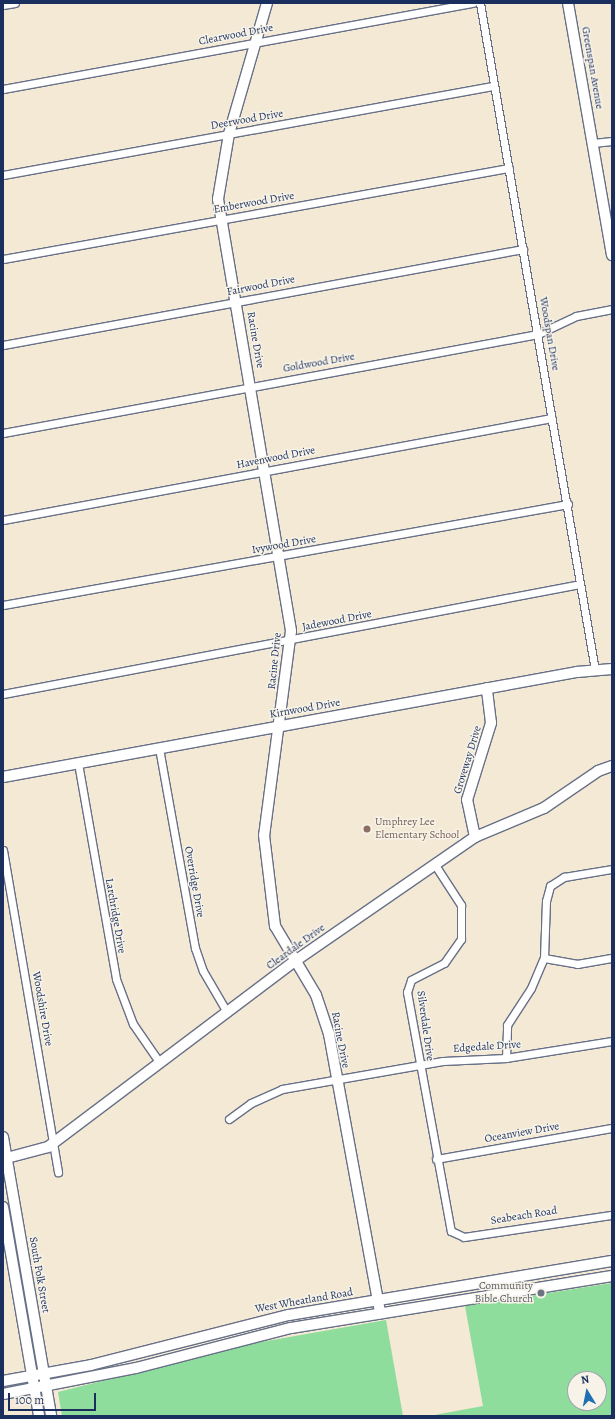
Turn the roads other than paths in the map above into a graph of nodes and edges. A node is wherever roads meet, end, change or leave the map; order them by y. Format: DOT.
graph roads {
  1 [pos="15,3"];
  2 [pos="267,3"];
  3 [pos="473,3"];
  4 [pos="480,3"];
  5 [pos="568,3"];
  6 [pos="3,5"];
  7 [pos="256,42"];
  8 [pos="494,86"];
  9 [pos="3,89"];
  10 [pos="229,134"];
  11 [pos="612,140"];
  12 [pos="593,143"];
  13 [pos="509,168"];
  14 [pos="3,175"];
  15 [pos="222,220"];
  16 [pos="610,226"];
  17 [pos="523,249"];
  18 [pos="612,255"];
  19 [pos="3,259"];
  20 [pos="236,302"];
  21 [pos="612,309"];
  22 [pos="538,334"];
  23 [pos="3,345"];
  24 [pos="251,387"];
  25 [pos="552,418"];
  26 [pos="3,433"];
  27 [pos="266,471"];
  28 [pos="568,504"];
  29 [pos="3,520"];
  30 [pos="281,556"];
  31 [pos="580,584"];
  32 [pos="3,606"];
  33 [pos="291,642"];
  34 [pos="612,669"];
  35 [pos="595,670"];
  36 [pos="487,688"];
  37 [pos="3,694"];
  38 [pos="280,726"];
  39 [pos="159,748"];
  40 [pos="78,763"];
  41 [pos="612,766"];
  42 [pos="3,777"];
  43 [pos="475,837"];
  44 [pos="3,850"];
  45 [pos="435,865"];
  46 [pos="612,869"];
  47 [pos="544,958"];
  48 [pos="612,958"];
  49 [pos="295,961"];
  50 [pos="227,1012"];
  51 [pos="612,1041"];
  52 [pos="506,1058"];
  53 [pos="160,1063"];
  54 [pos="419,1065"];
  55 [pos="335,1080"];
  56 [pos="229,1119"];
  57 [pos="612,1128"];
  58 [pos="3,1137"];
  59 [pos="53,1144"];
  60 [pos="5,1159"];
  61 [pos="436,1159"];
  62 [pos="58,1172"];
  63 [pos="3,1207"];
  64 [pos="612,1215"];
  65 [pos="447,1222"];
  66 [pos="22,1248"];
  67 [pos="10,1250"];
  68 [pos="612,1261"];
  69 [pos="612,1276"];
  70 [pos="451,1286"];
  71 [pos="378,1300"];
  72 [pos="453,1300"];
  73 [pos="380,1313"];
  74 [pos="289,1315"];
  75 [pos="291,1328"];
  76 [pos="157,1348"];
  77 [pos="159,1361"];
  78 [pos="44,1374"];
  79 [pos="32,1376"];
  80 [pos="3,1381"];
  81 [pos="46,1386"];
  82 [pos="34,1389"];
  83 [pos="3,1394"];
  84 [pos="39,1416"];
  85 [pos="51,1416"];
  1 -- 6 [label="street"];
  2 -- 7 [label="street, Racine Drive"];
  3 -- 7 [label="street, Clearwood Drive"];
  4 -- 8 [label="street, Woodspan Drive"];
  5 -- 12 [label="street, Greenspan Avenue"];
  7 -- 9 [label="street, Clearwood Drive"];
  7 -- 10 [label="street, Racine Drive"];
  8 -- 10 [label="street, Deerwood Drive"];
  8 -- 13 [label="street, Woodspan Drive"];
  10 -- 14 [label="street, Deerwood Drive"];
  10 -- 15 [label="street, Racine Drive"];
  11 -- 12 [label="street"];
  12 -- 16 [label="street, Greenspan Avenue"];
  13 -- 15 [label="street, Emberwood Drive"];
  13 -- 17 [label="street, Woodspan Drive"];
  15 -- 19 [label="street, Emberwood Drive"];
  15 -- 20 [label="street, Racine Drive"];
  16 -- 18 [label="street, Greenspan Avenue"];
  17 -- 20 [label="street, Fairwood Drive"];
  17 -- 22 [label="street, Woodspan Drive"];
  20 -- 23 [label="street, Fairwood Drive"];
  20 -- 24 [label="street, Racine Drive"];
  21 -- 22 [label="street, Goldwood Drive"];
  22 -- 24 [label="street, Goldwood Drive"];
  22 -- 25 [label="street, Woodspan Drive"];
  24 -- 26 [label="street, Goldwood Drive"];
  24 -- 27 [label="street, Racine Drive"];
  25 -- 27 [label="street, Havenwood Drive"];
  25 -- 28 [label="street, Woodspan Drive"];
  27 -- 29 [label="street, Havenwood Drive"];
  27 -- 30 [label="street, Racine Drive"];
  28 -- 30 [label="street, Ivywood Drive"];
  28 -- 31 [label="street, Woodspan Drive"];
  30 -- 32 [label="street, Ivywood Drive"];
  30 -- 33 [label="street, Racine Drive"];
  31 -- 33 [label="street, Jadewood Drive"];
  31 -- 35 [label="street, Woodspan Drive"];
  33 -- 37 [label="street, Jadewood Drive"];
  33 -- 38 [label="street, Racine Drive"];
  34 -- 35 [label="street, Kirnwood Drive"];
  35 -- 36 [label="street, Kirnwood Drive"];
  36 -- 38 [label="street, Kirnwood Drive"];
  36 -- 43 [label="street, Groveway Drive"];
  38 -- 39 [label="street, Kirnwood Drive"];
  38 -- 49 [label="street, Racine Drive"];
  39 -- 40 [label="street, Kirnwood Drive"];
  39 -- 50 [label="street, Overridge Drive"];
  40 -- 42 [label="street, Kirnwood Drive"];
  40 -- 53 [label="street, Larchridge Drive"];
  41 -- 43 [label="street, Cleardale Drive"];
  43 -- 45 [label="street, Cleardale Drive"];
  44 -- 59 [label="street, Woodshire Drive"];
  45 -- 49 [label="street, Cleardale Drive"];
  45 -- 54 [label="street, Silverdale Drive"];
  46 -- 47 [label="street"];
  47 -- 48 [label="street"];
  47 -- 52 [label="street"];
  49 -- 50 [label="street, Cleardale Drive"];
  49 -- 55 [label="street, Racine Drive"];
  50 -- 53 [label="street, Cleardale Drive"];
  51 -- 52 [label="street, Edgedale Drive"];
  52 -- 54 [label="street, Edgedale Drive"];
  53 -- 59 [label="street, Cleardale Drive"];
  54 -- 55 [label="street, Edgedale Drive"];
  54 -- 61 [label="street, Silverdale Drive"];
  55 -- 56 [label="street, Edgedale Drive"];
  55 -- 71 [label="street, Racine Drive"];
  57 -- 61 [label="street, Oceanview Drive"];
  58 -- 60 [label="street, South Polk Street"];
  59 -- 60 [label="street, Cleardale Drive"];
  59 -- 62 [label="street, Woodshire Drive"];
  60 -- 66 [label="street, South Polk Street"];
  61 -- 65 [label="street, Silverdale Drive"];
  63 -- 67 [label="street"];
  64 -- 65 [label="street, Seabeach Road"];
  66 -- 67 [label="street"];
  66 -- 78 [label="street, South Polk Street"];
  67 -- 79 [label="street"];
  68 -- 70 [label="street, West Wheatland Road"];
  69 -- 72 [label="street"];
  70 -- 71 [label="street, West Wheatland Road"];
  70 -- 72 [label="street"];
  71 -- 73 [label="street, Racine Drive"];
  71 -- 74 [label="street, West Wheatland Road"];
  72 -- 73 [label="street"];
  73 -- 75 [label="street"];
  74 -- 75 [label="street"];
  74 -- 76 [label="street, West Wheatland Road"];
  75 -- 77 [label="street"];
  76 -- 77 [label="street"];
  76 -- 78 [label="street, West Wheatland Road"];
  77 -- 81 [label="street"];
  78 -- 79 [label="street, West Wheatland Road"];
  78 -- 81 [label="street, South Polk Street"];
  79 -- 80 [label="street, West Wheatland Road"];
  79 -- 82 [label="street"];
  81 -- 82 [label="street"];
  81 -- 85 [label="street, South Polk Street"];
  82 -- 83 [label="street"];
  82 -- 84 [label="street"];
}
